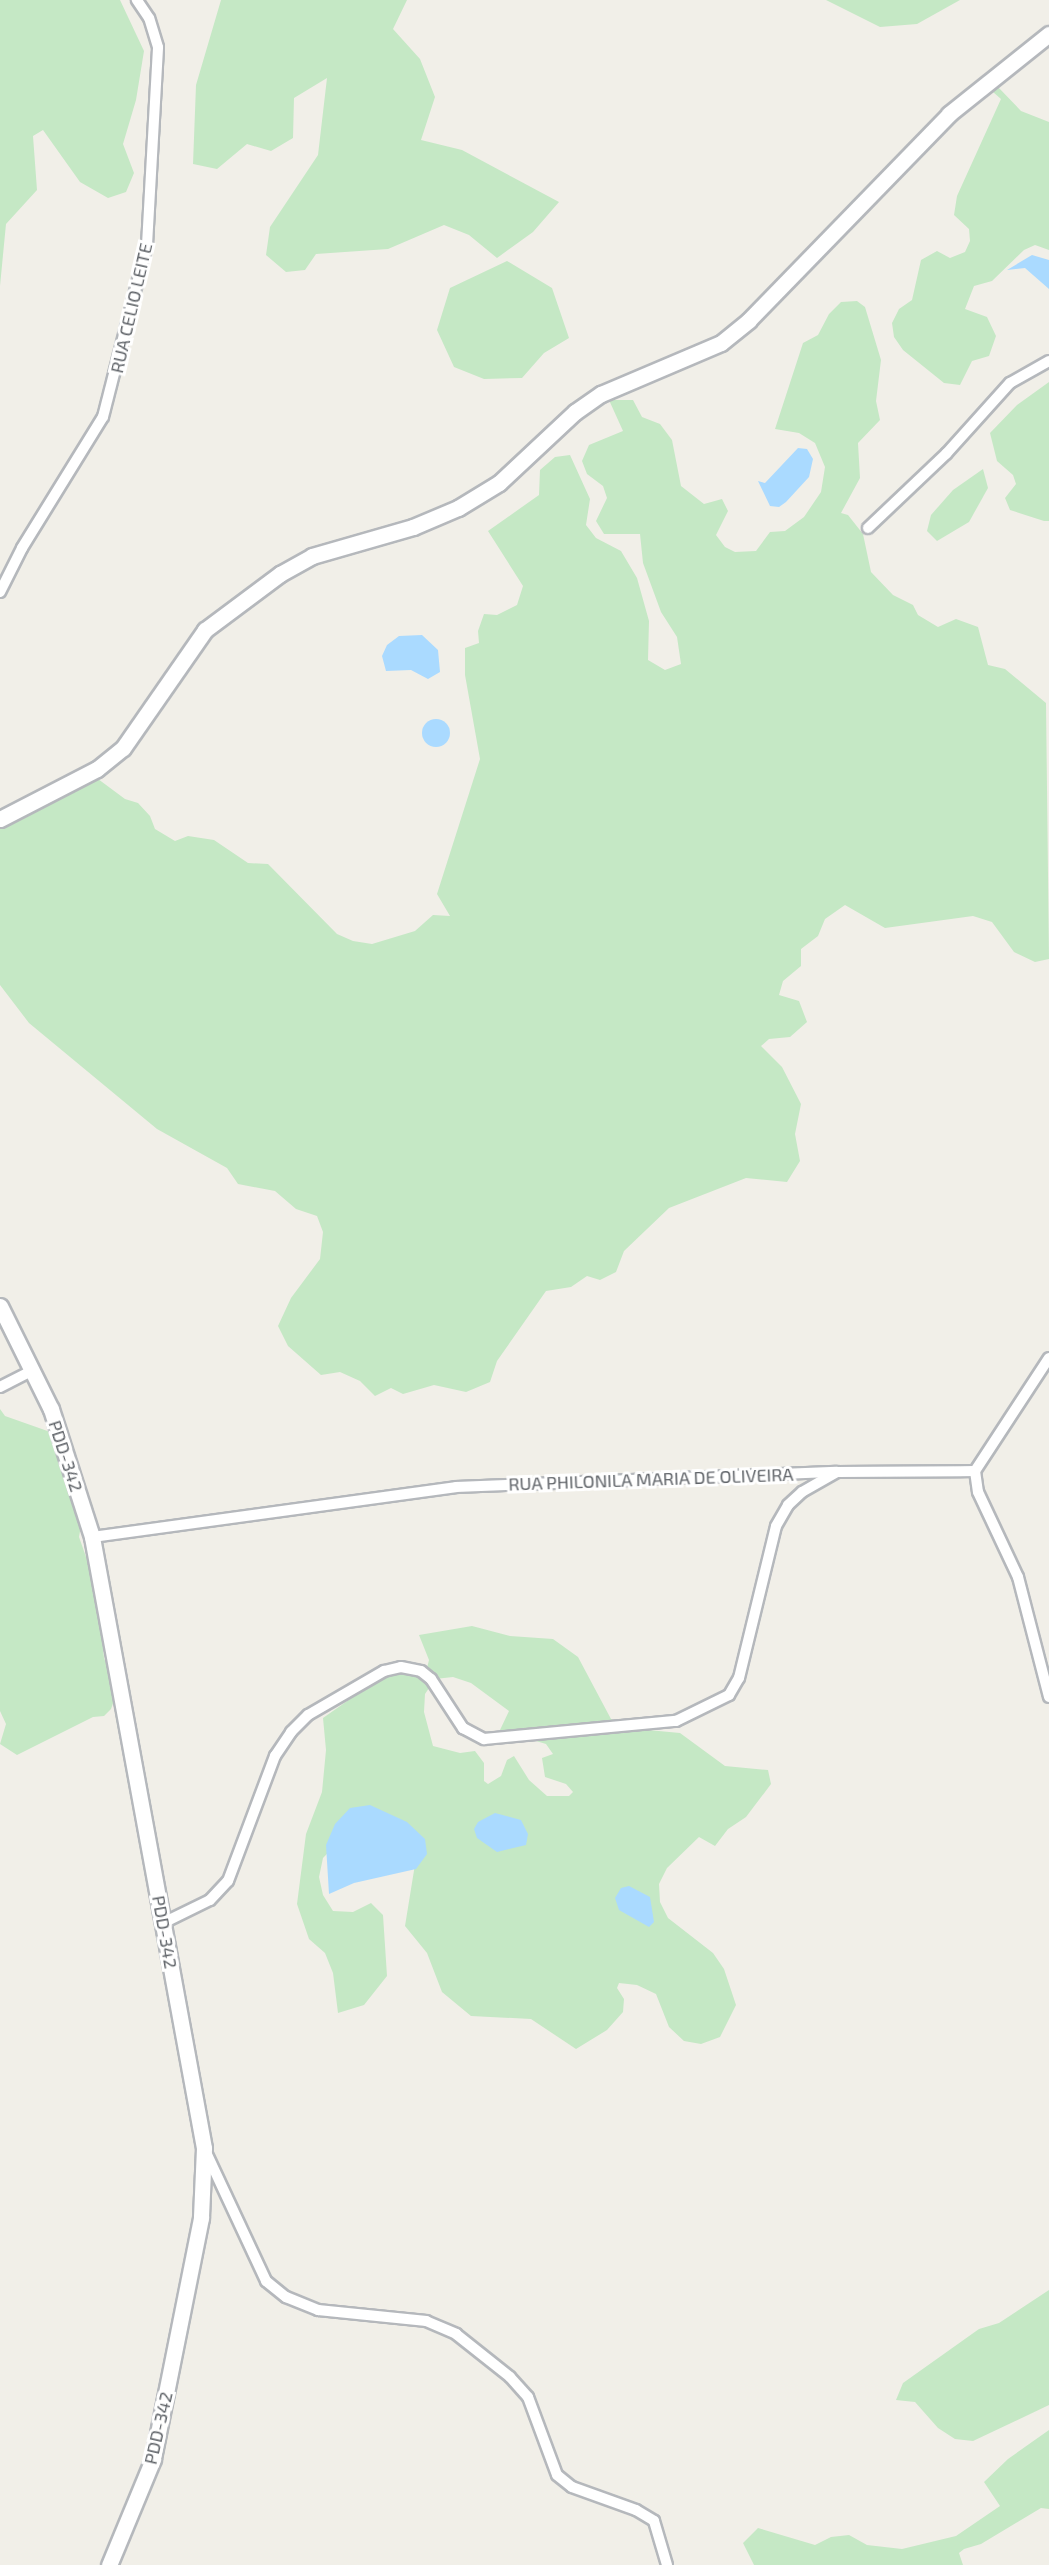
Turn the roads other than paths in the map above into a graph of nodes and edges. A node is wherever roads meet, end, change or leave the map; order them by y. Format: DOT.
graph roads {
  1 [pos="137,0"];
  2 [pos="1049,34"];
  3 [pos="1049,361"];
  4 [pos="868,528"];
  5 [pos="0,592"];
  6 [pos="0,819"];
  7 [pos="0,1306"];
  8 [pos="1049,1358"];
  9 [pos="32,1371"];
  10 [pos="0,1387"];
  11 [pos="975,1471"];
  12 [pos="837,1472"];
  13 [pos="92,1537"];
  14 [pos="1049,1697"];
  15 [pos="163,1923"];
  16 [pos="204,2148"];
  17 [pos="109,2565"];
  18 [pos="667,2565"];
  1 -- 5 [label="street, RUA CELIO LEITE"];
  2 -- 6 [label="street"];
  3 -- 4 [label="street"];
  7 -- 9 [label="street, PDD-342 / PDD-342"];
  8 -- 11 [label="street"];
  9 -- 10 [label="street"];
  9 -- 13 [label="street, PDD-342 / PDD-342"];
  11 -- 12 [label="street, RUA PHILONILA MARIA DE OLIVEIRA"];
  11 -- 14 [label="street"];
  12 -- 13 [label="street, RUA PHILONILA MARIA DE OLIVEIRA"];
  12 -- 15 [label="street"];
  13 -- 15 [label="street, PDD-342 / PDD-342"];
  15 -- 16 [label="street, PDD-342 / PDD-342"];
  16 -- 17 [label="street, PDD-342 / PDD-342"];
  16 -- 18 [label="street"];
}
